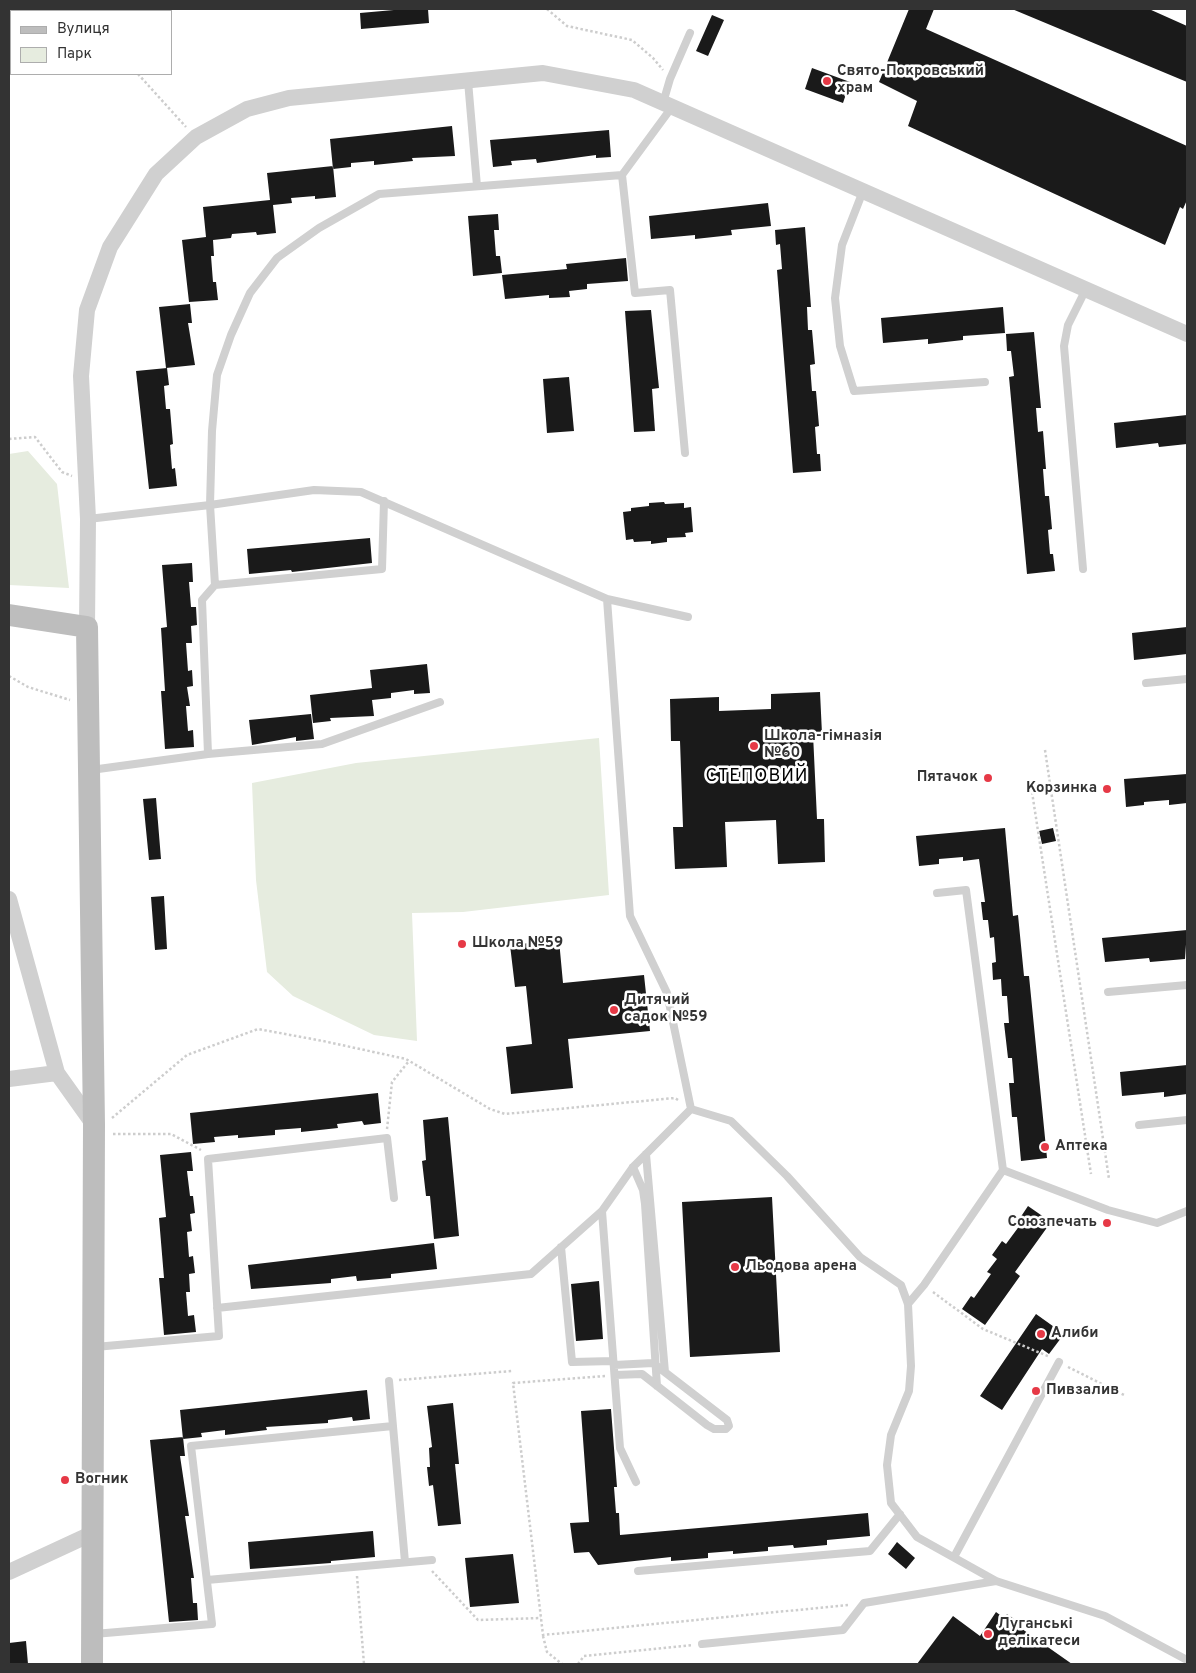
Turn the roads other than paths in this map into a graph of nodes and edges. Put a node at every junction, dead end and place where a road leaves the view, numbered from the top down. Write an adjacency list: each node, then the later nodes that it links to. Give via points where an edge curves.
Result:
1 (690, 33): 3 (lane, via 670,79)
2 (468, 81): 3 (street, via 543,74 634,90); 5 (lane); 13 (street, via 289,98 247,109 196,137 156,174 110,247 87,310 81,376)
3 (667, 105): 4 (lane); 6 (street)
4 (622, 175): 5 (lane); 10 (lane, via 635,293 670,290)
5 (477, 186): 12 (lane, via 379,194 319,228 277,258 250,293 217,375)
6 (863, 191): 7 (street); 9 (lane, via 842,245 835,298 840,346 854,391)
7 (1086, 289): 8 (street); 14 (lane, via 1068,325 1064,346)
8 (1187, 334)
9 (985, 382)
10 (685, 454)
11 (384, 502): 12 (lane, via 361,492 314,490); 15 (lane, via 382,569); 16 (lane)
12 (210, 505): 13 (lane); 15 (lane)
13 (88, 519): 19 (street)
14 (1083, 569)
15 (215, 585): 23 (lane, via 202,600)
16 (607, 599): 18 (lane); 31 (lane, via 630,916 667,993)
17 (9, 615): 19 (street)
18 (688, 616)
19 (87, 627): 24 (street)
20 (1187, 679): 21 (lane)
21 (1146, 684)
22 (440, 702): 23 (lane, via 322,744)
23 (208, 754): 24 (lane)
24 (89, 770): 34 (street)
25 (937, 893): 37 (lane, via 966,890)
26 (9, 899): 29 (street)
27 (1187, 985): 28 (lane)
28 (1108, 992)
29 (57, 1073): 30 (street); 34 (street)
30 (9, 1079)
31 (691, 1109): 35 (lane); 42 (lane, via 731,1122 787,1176 860,1257 902,1285)
32 (1187, 1120): 33 (lane)
33 (1139, 1125)
34 (94, 1129): 44 (street)
35 (646, 1154): 36 (lane); 48 (lane)
36 (634, 1167): 39 (lane); 47 (lane, via 645,1204)
37 (1002, 1170): 40 (lane, via 1108,1210 1157,1223); 42 (lane, via 924,1286)
38 (394, 1198): 43 (lane, via 386,1138 208,1159)
39 (602, 1211): 41 (lane); 46 (lane)
40 (1187, 1211)
41 (561, 1247): 43 (lane, via 531,1274); 46 (lane, via 572,1362)
42 (908, 1304): 54 (lane, via 909,1391 891,1435 887,1465 891,1503)
43 (217, 1308): 44 (lane, via 219,1336)
44 (92, 1347): 55 (street)
45 (1059, 1362): 56 (lane)
46 (614, 1363): 47 (lane, via 653,1363); 49 (lane)
47 (656, 1366): 48 (lane); 51 (lane)
48 (665, 1372): 51 (lane, via 727,1420 730,1426 714,1429)
49 (615, 1375): 51 (lane, via 642,1374); 53 (lane, via 620,1448)
50 (389, 1381): 52 (lane)
51 (657, 1386)
52 (393, 1426): 58 (lane); 61 (lane, via 191,1446)
53 (636, 1482)
54 (900, 1514): 56 (lane, via 917,1537); 59 (lane, via 870,1551)
55 (91, 1534): 60 (street); 63 (street)
56 (954, 1557): 62 (lane)
57 (432, 1560): 58 (lane)
58 (405, 1562): 61 (lane)
59 (638, 1571)
60 (9, 1572)
61 (207, 1580): 63 (lane, via 212,1624)
62 (996, 1581): 64 (lane, via 864,1604 843,1630); 65 (lane, via 1105,1616)
63 (92, 1634): 66 (street)
64 (702, 1644)
65 (1187, 1660)
66 (92, 1664)

